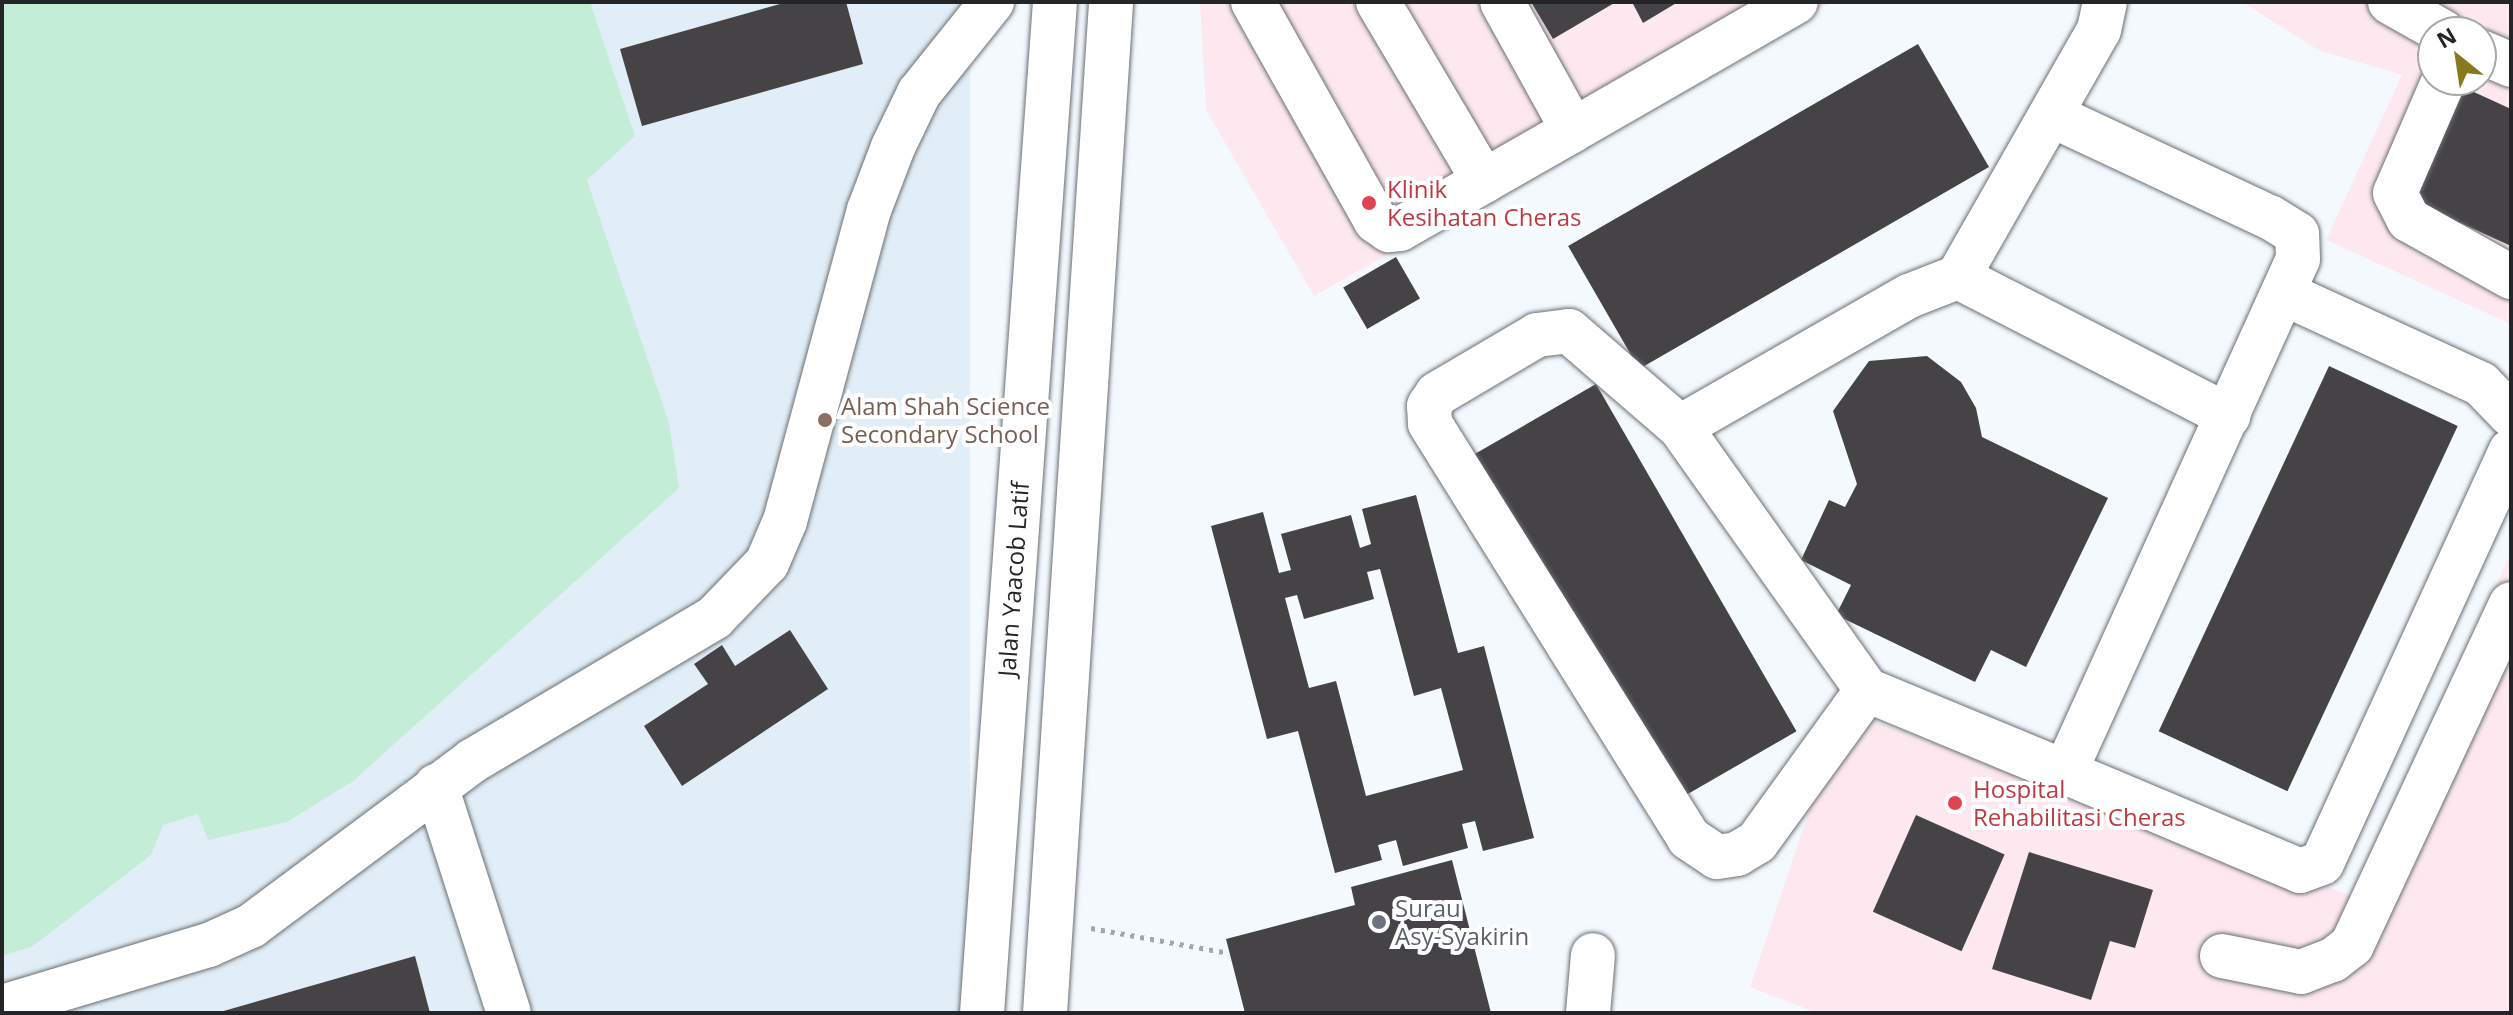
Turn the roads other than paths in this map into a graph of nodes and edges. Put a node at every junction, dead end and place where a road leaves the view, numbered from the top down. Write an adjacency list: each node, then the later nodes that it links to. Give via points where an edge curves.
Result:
1 (992, 2): 25 (main road, via 919,93 893,147 869,210 785,521 767,563 714,618)
2 (1055, 2): 30 (main road, Jalan Yaacob Latif)
3 (1111, 2): 31 (main road)
4 (1253, 2): 14 (main road, via 1376,221 1389,230 1400,229)
5 (1378, 2): 14 (main road)
6 (1502, 2): 13 (main road)
7 (1796, 2): 13 (main road)
8 (2105, 2): 12 (main road, via 2099,30)
9 (2390, 2): 10 (main road)
10 (2417, 17)
11 (2437, 96): 16 (main road, via 2395,193 2409,220)
12 (2051, 115): 15 (main road); 17 (main road, via 2297,234 2298,259)
13 (1573, 130): 14 (main road)
14 (1484, 181)
15 (1958, 277): 19 (main road); 20 (main road, via 1909,296)
16 (2511, 277)
17 (2283, 293): 18 (main road, via 2481,384); 19 (main road)
18 (2511, 415)
19 (2228, 416): 24 (main road)
20 (1680, 427): 23 (main road); 23 (main road, via 1569,331 1537,335 1437,394 1429,406 1430,423 1689,838 1717,857 1737,854 1757,842)
21 (2511, 451): 24 (main road, via 2322,863 2300,871)
22 (2511, 604): 27 (main road, via 2352,945 2333,960 2301,972)
23 (1867, 690): 24 (main road)
24 (2065, 772)
25 (436, 786): 28 (main road, via 251,926 209,945); 29 (main road)
26 (1593, 955): 32 (main road)
27 (2222, 956)
28 (2, 1007)
29 (509, 1013)
30 (982, 1013)
31 (1045, 1013)
32 (1588, 1013)

